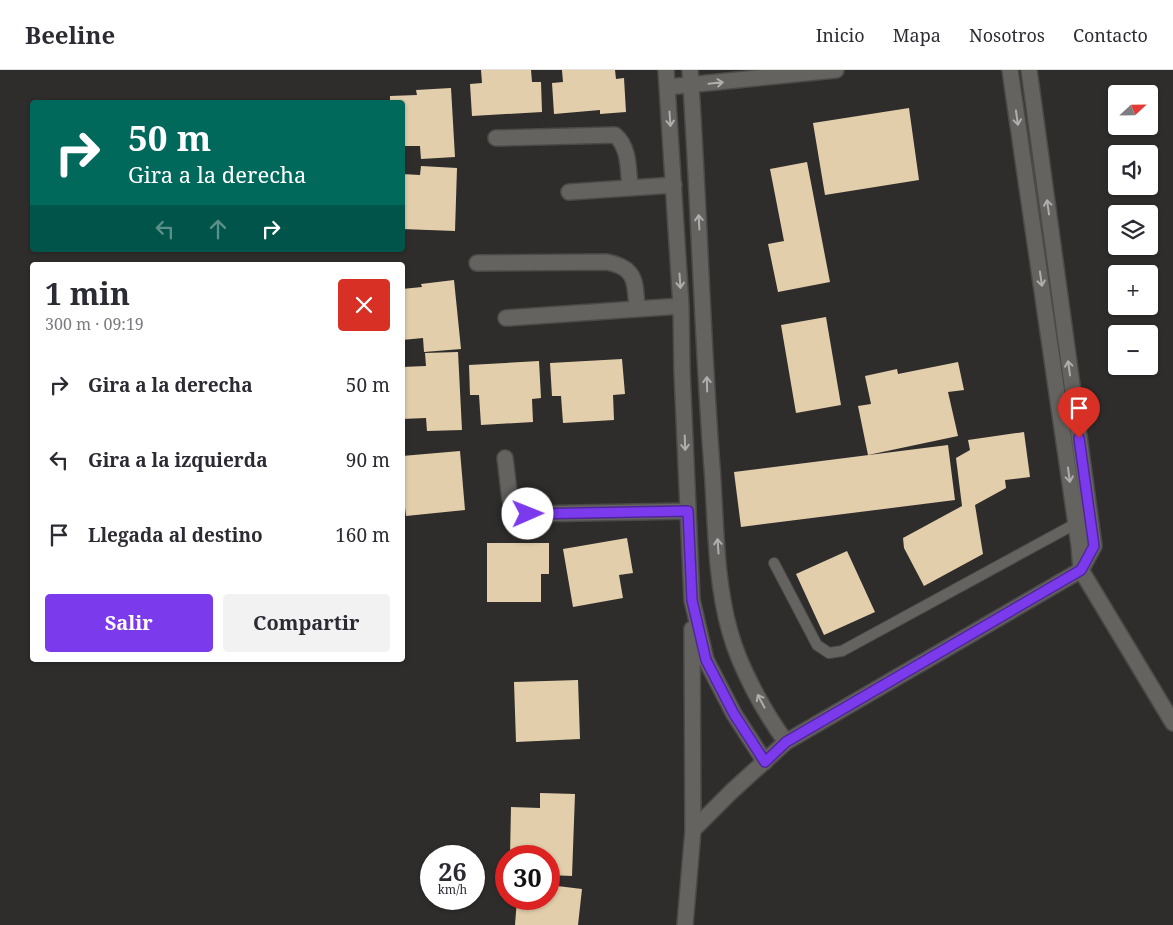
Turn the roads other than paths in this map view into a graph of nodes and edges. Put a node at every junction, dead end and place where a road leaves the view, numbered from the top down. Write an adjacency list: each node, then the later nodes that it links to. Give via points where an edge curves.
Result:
1 (666, 70): 7 (street)
2 (690, 70): 6 (street)
3 (836, 70): 6 (street, one-way to 3)
4 (1010, 70): 18 (street, one-way to 18)
5 (1029, 70): 20 (street, one-way to 5, via 1094,546)
6 (692, 85): 7 (street); 23 (street, one-way to 6, via 746,672 730,634 722,597 707,404)
7 (668, 87): 9 (street, one-way to 9)
8 (496, 138): 10 (street, via 615,136 626,150)
9 (674, 185): 10 (street); 13 (street, one-way to 13)
10 (630, 188): 11 (street)
11 (569, 192)
12 (477, 263): 14 (street, via 607,262 621,265 630,272 635,284)
13 (681, 306): 14 (street); 17 (street, one-way to 17)
14 (638, 309): 15 (street)
15 (506, 318)
16 (505, 458): 17 (street, via 510,500 517,509 528,514)
17 (688, 511): 21 (street)
18 (1075, 524): 19 (lane, via 842,651 829,653 817,645); 20 (street)
19 (774, 563)
20 (1081, 570): 22 (street); 23 (street)
21 (692, 600): 24 (street, via 706,660 734,714); 25 (street)
22 (1173, 724)
23 (786, 742): 24 (street)
24 (765, 762): 25 (street)
25 (693, 830): 26 (street)
26 (685, 925)

